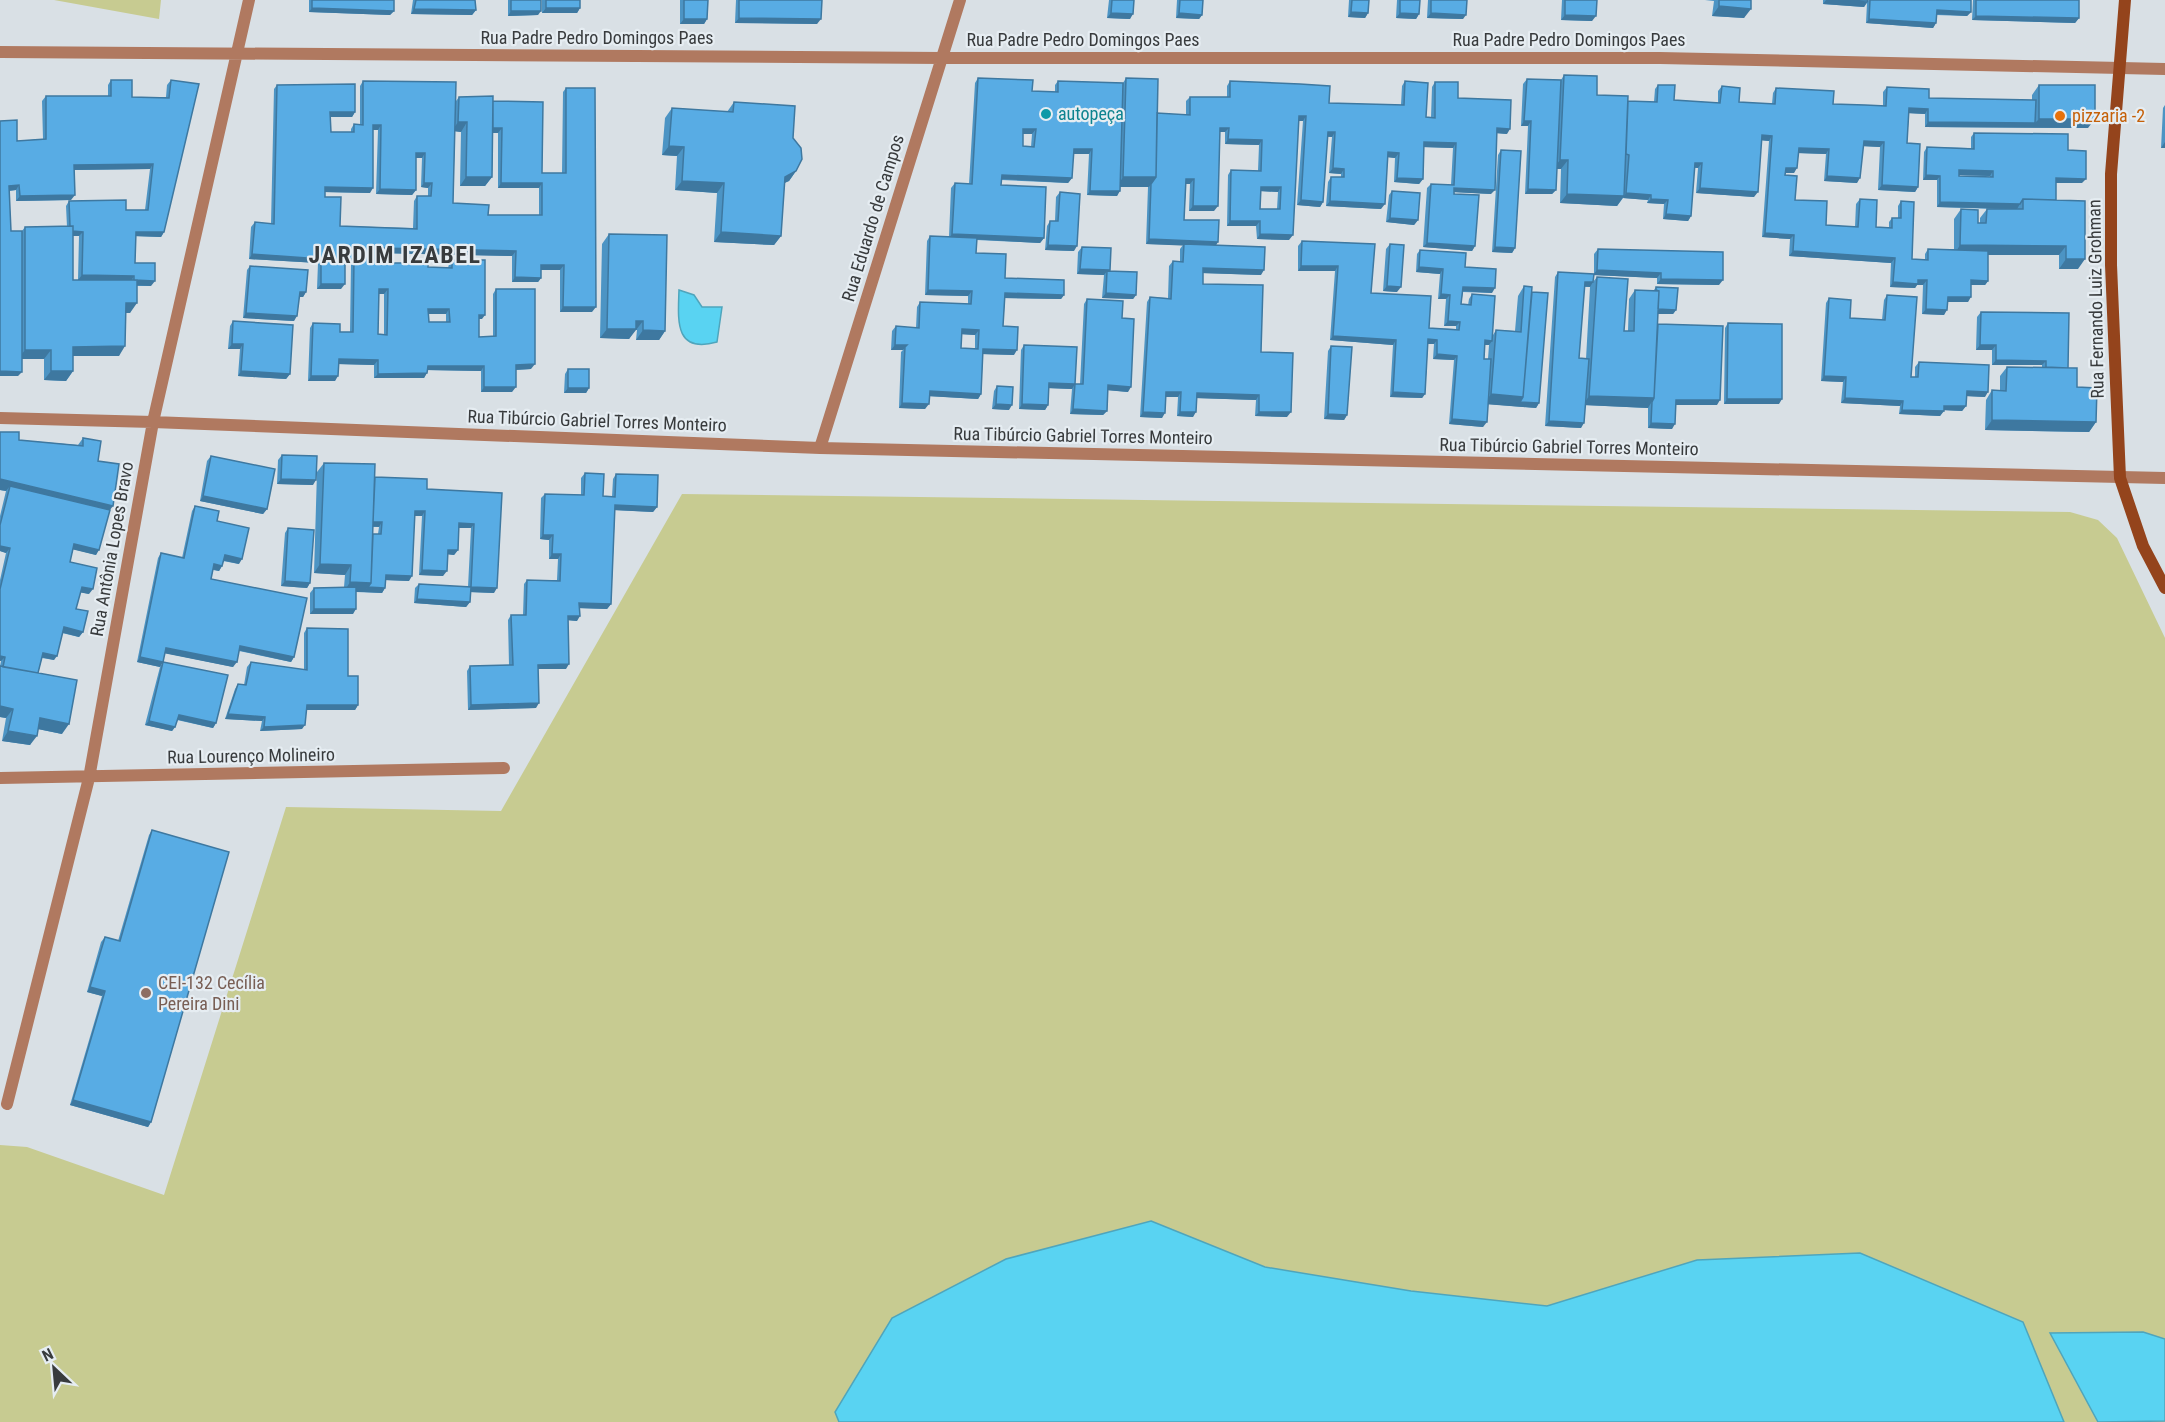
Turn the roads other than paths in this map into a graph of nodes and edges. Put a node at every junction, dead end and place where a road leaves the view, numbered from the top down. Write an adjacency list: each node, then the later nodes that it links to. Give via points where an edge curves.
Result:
1 (249, 0): 5 (street, Rua Antônia Lopes Bravo)
2 (960, 0): 6 (street, Rua Eduardo de Campos)
3 (2125, 0): 7 (main road, Rua Fernando Luiz Grohman)
4 (0, 52): 5 (street, Rua Padre Pedro Domingos Paes)
5 (238, 54): 6 (street, Rua Padre Pedro Domingos Paes); 10 (street, Rua Antônia Lopes Bravo)
6 (942, 58): 7 (street, Rua Padre Pedro Domingos Paes, via 1660,58); 11 (street, Rua Eduardo de Campos)
7 (2118, 68): 8 (street, Rua Padre Pedro Domingos Paes); 12 (main road, Rua Fernando Luiz Grohman, via 2111,174 2111,265)
8 (2165, 69)
9 (0, 418): 10 (street, Rua Tibúrcio Gabriel Torres Monteiro)
10 (153, 422): 11 (street, Rua Tibúrcio Gabriel Torres Monteiro); 17 (street, Rua Antônia Lopes Bravo)
11 (820, 448): 12 (street, Rua Tibúrcio Gabriel Torres Monteiro)
12 (2120, 478): 13 (street, Rua Tibúrcio Gabriel Torres Monteiro); 14 (main road, Rua Fernando Luiz Grohman, via 2143,546)
13 (2165, 478)
14 (2165, 588)
15 (504, 768): 17 (street, Rua Lourenço Molineiro)
16 (0, 778): 17 (street, Rua Lourenço Molineiro)
17 (89, 778): 18 (street, Rua Antônia Lopes Bravo)
18 (7, 1104)

